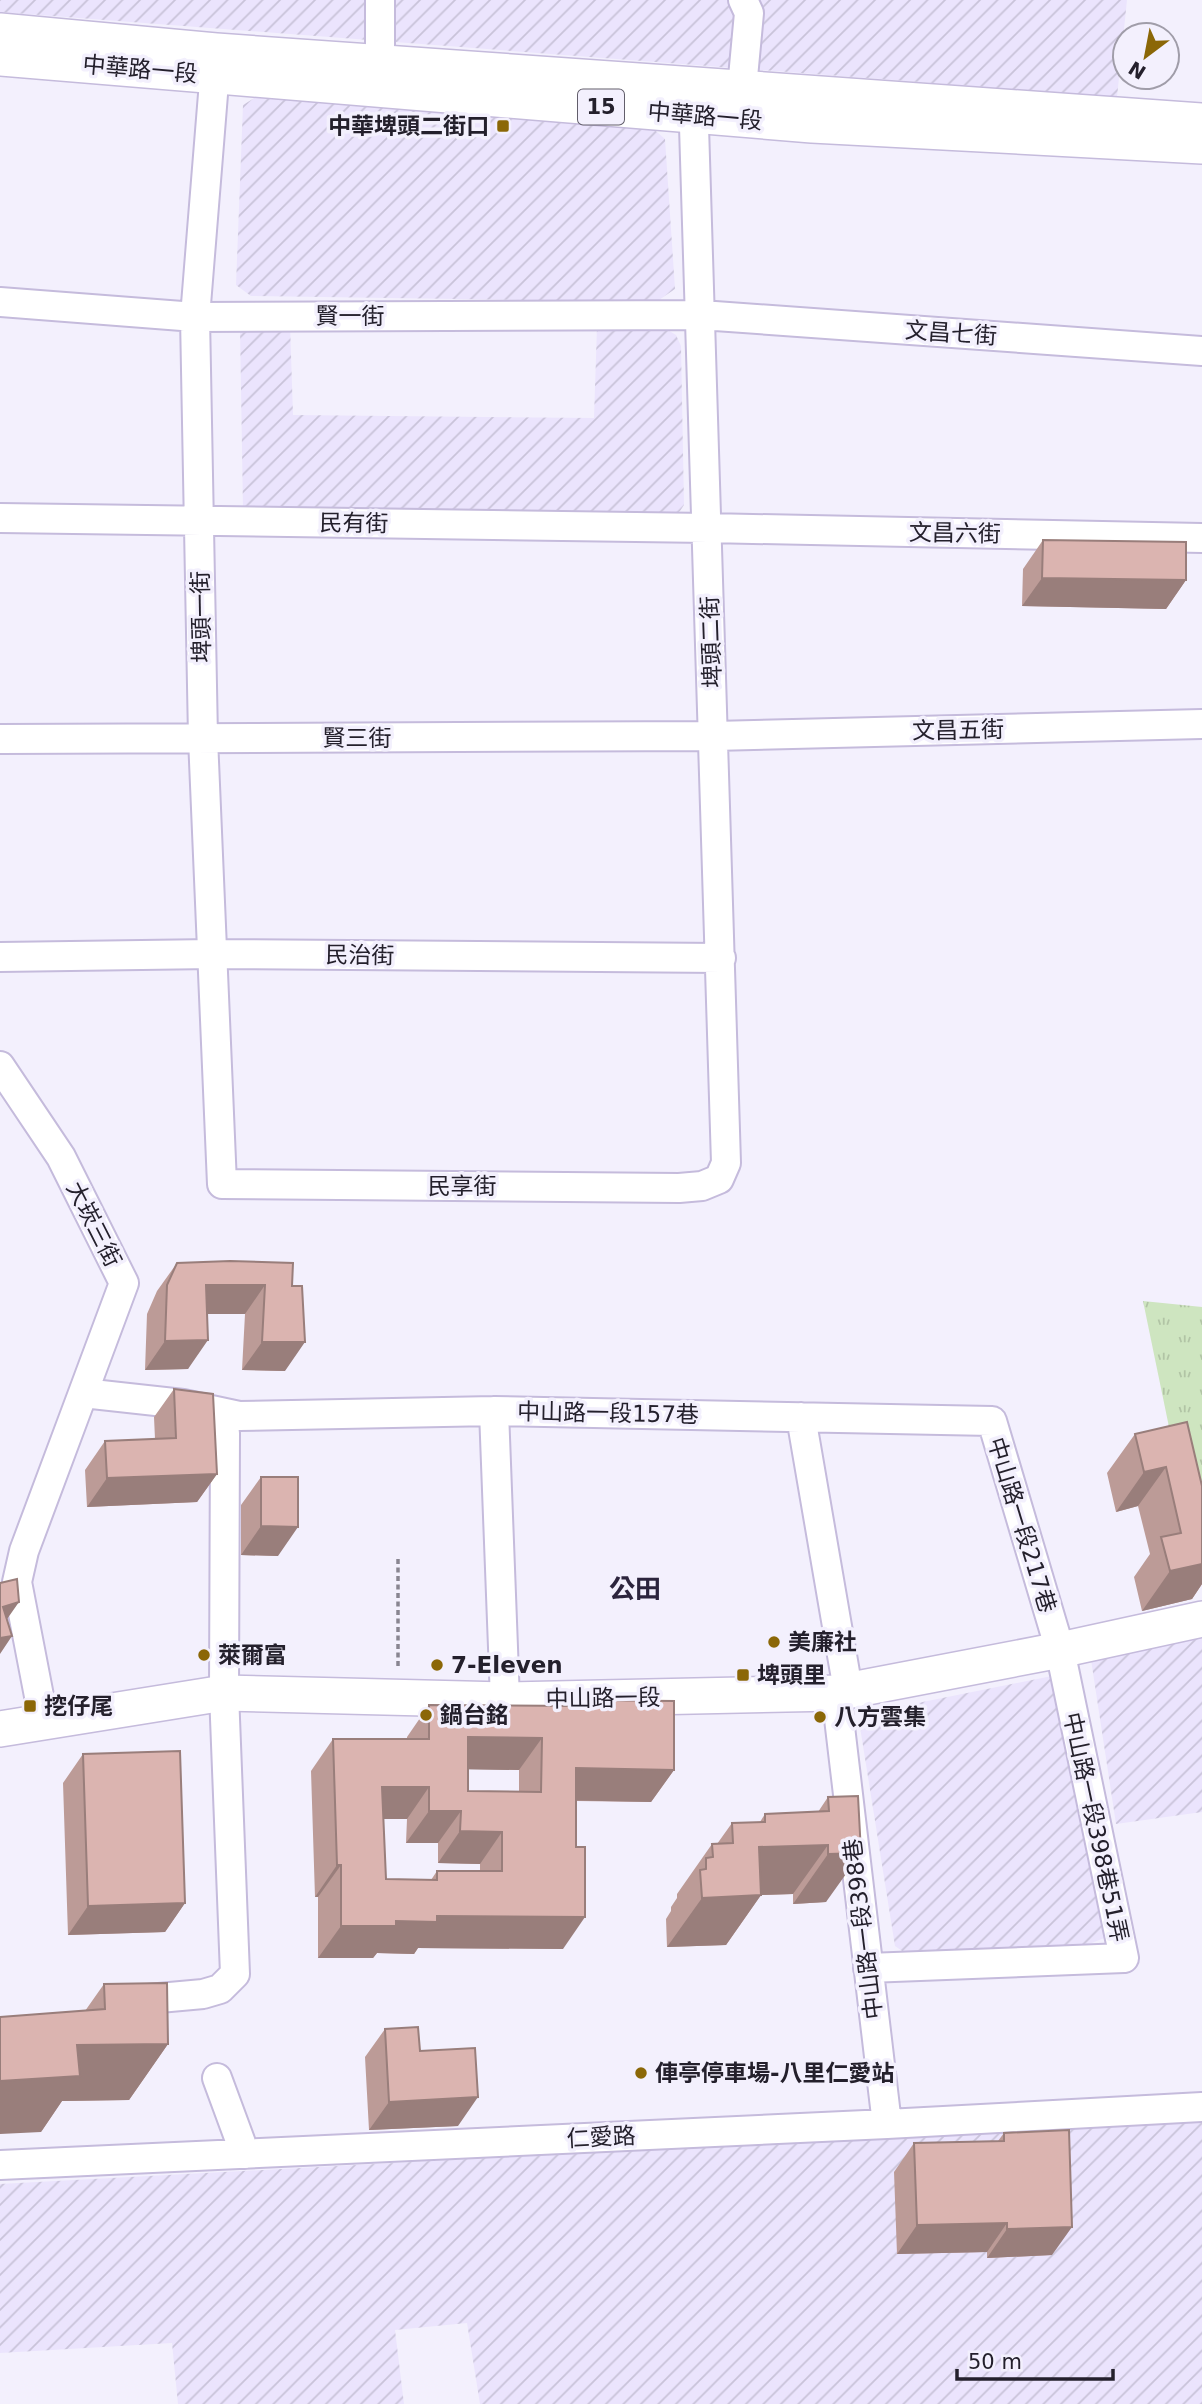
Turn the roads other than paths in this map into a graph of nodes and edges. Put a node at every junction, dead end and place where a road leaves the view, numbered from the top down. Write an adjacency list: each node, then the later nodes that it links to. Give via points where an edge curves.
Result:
1 (380, 0): 5 (street)
2 (743, 0): 7 (street, via 749,13)
3 (0, 32): 6 (main road, 中華路一段 / 15)
4 (0, 58): 6 (main road, 中華路一段 / 15)
5 (380, 61): 6 (main road, 中華路一段 / 15); 8 (main road, 中華路一段 / 15)
6 (215, 63): 8 (main road, 中華路一段 / 15); 13 (street, 埤頭一街)
7 (742, 88): 8 (main road, 中華路一段 / 15); 9 (main road, 中華路一段 / 15)
8 (693, 100): 10 (main road, 中華路一段 / 15, via 812,125); 12 (street, 埤頭二街)
9 (1202, 121)
10 (1202, 146)
11 (0, 302): 13 (street, 賢一街)
12 (701, 315): 13 (street, 賢一街); 14 (street, 文昌七街); 17 (street, 埤頭二街)
13 (195, 317): 16 (street, 埤頭一街)
14 (1202, 351)
15 (0, 518): 16 (street, 民有街)
16 (199, 521): 17 (street, 民有街); 21 (street, 埤頭一街)
17 (708, 528): 18 (street, 文昌六街); 20 (street, 埤頭二街)
18 (1202, 538)
19 (1202, 724): 20 (street, 文昌五街)
20 (714, 736): 21 (street, 賢三街); 25 (street, 埤頭二街)
21 (203, 738): 22 (street, 賢三街); 23 (street, 埤頭一街)
22 (0, 739)
23 (212, 954): 24 (street, 民治街); 25 (street, 民治街); 27 (street, 埤頭一街)
24 (0, 957)
25 (721, 958): 28 (street, 埤頭二街, via 726,1163 719,1179)
26 (0, 1066): 29 (street, 大崁三街, via 61,1157 124,1283)
27 (222, 1184): 28 (street, 民享街)
28 (702, 1186)
29 (83, 1393): 30 (street, via 183,1404 239,1416); 38 (street, 大崁三街, via 24,1551 17,1582)
30 (494, 1411): 31 (street, 中山路一段157巷); 37 (street, 中山路一段157巷)
31 (801, 1417): 34 (street, 中山路一段217巷, via 992,1421); 35 (street, 中山路一段398巷)
32 (225, 1433): 36 (street)
33 (1202, 1619): 34 (main road, 中山路一段)
34 (1060, 1650): 35 (main road, 中山路一段); 40 (street, 中山路一段398巷51弄, via 1124,1958)
35 (842, 1691): 37 (main road, 中山路一段); 40 (street, 中山路一段398巷)
36 (225, 1693): 37 (main road, 中山路一段); 38 (main road, 中山路一段); 41 (street, via 235,1974 220,1989 203,1994)
37 (505, 1700)
38 (44, 1722): 39 (main road, 中山路一段)
39 (0, 1729)
40 (868, 1968): 44 (street, 中山路一段398巷)
41 (148, 1999)
42 (217, 2078): 45 (street)
43 (1202, 2107): 44 (street, 仁愛路)
44 (887, 2124): 45 (street, 仁愛路)
45 (245, 2154): 46 (street, 仁愛路)
46 (0, 2165)

